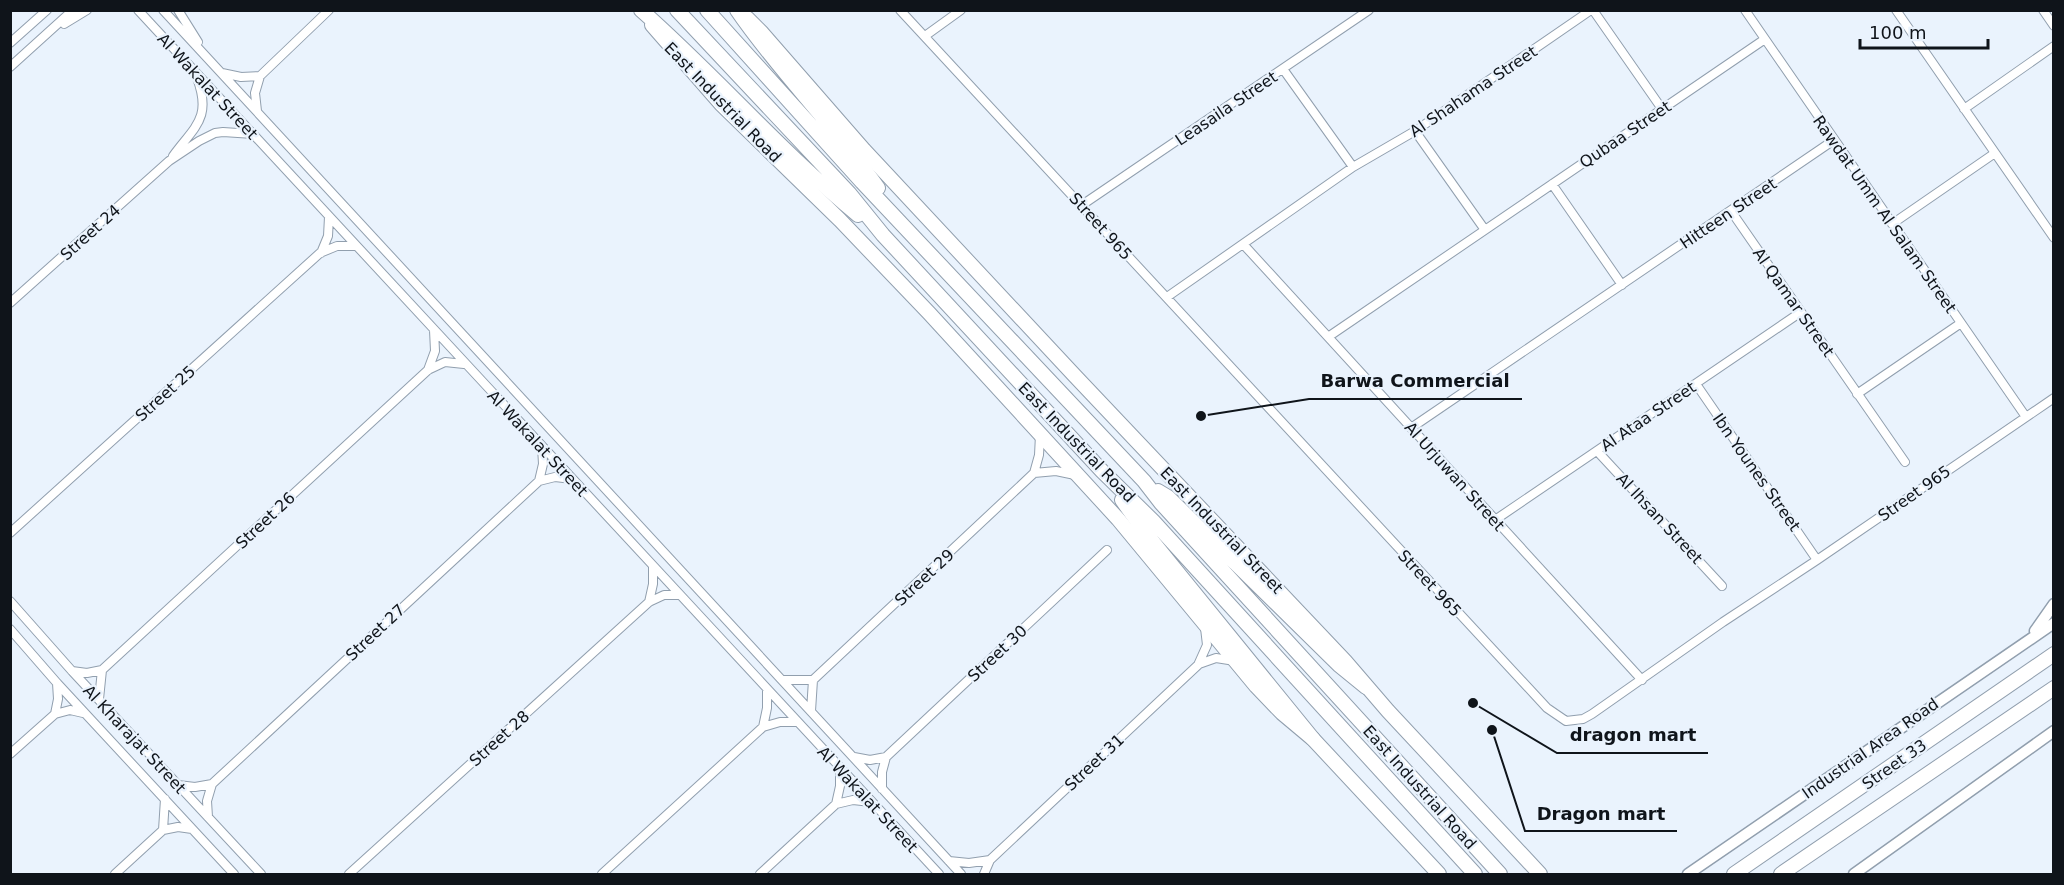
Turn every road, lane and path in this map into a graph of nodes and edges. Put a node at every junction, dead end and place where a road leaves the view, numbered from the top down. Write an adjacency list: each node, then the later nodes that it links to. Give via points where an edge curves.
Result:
1 (47, 10): 23 (street)
2 (73, 10): 20 (street)
3 (87, 10): 20 (street)
4 (138, 10): 28 (street, Al Wakalat Street)
5 (164, 10): 25 (street, Al Wakalat Street)
6 (178, 10): 25 (street)
7 (329, 10): 30 (street)
8 (640, 10): 47 (main road, via 815,177); 66 (main road, East Industrial Road, via 721,104 929,312)
9 (677, 10): 47 (main road, East Industrial Road, via 849,193)
10 (707, 10): 44 (main road, East Industrial Road)
11 (738, 10): 44 (main road); 99 (main road, East Industrial Street)
12 (900, 10): 21 (street, Street 965)
13 (961, 10): 21 (street)
14 (1370, 10): 27 (street, Leasaila Street)
15 (1592, 10): 31 (street); 34 (street, Al Shahama Street)
16 (1745, 10): 22 (street, Rawdat Umm Al Salam Street)
17 (1896, 10): 32 (street)
18 (2043, 10): 19 (street)
19 (2054, 26)
20 (50, 31): 26 (street)
21 (925, 36): 41 (street, Street 965)
22 (1765, 39): 31 (street, Qubaa Street); 36 (street, Rawdat Umm Al Salam Street)
23 (10, 43)
24 (2054, 46): 32 (street)
25 (207, 58): 29 (street, Al Wakalat Street)
26 (10, 67)
27 (1283, 69): 39 (street); 41 (street, Leasaila Street)
28 (195, 72): 35 (street, Al Wakalat Street); 38 (street, Street 24, via 203,97 202,116)
29 (222, 73): 30 (street); 33 (street, Al Wakalat Street)
30 (260, 76): 33 (street, via 255,93)
31 (1662, 109): 40 (street, Qubaa Street)
32 (1964, 109): 37 (street)
33 (256, 111): 95 (street, Al Wakalat Street)
34 (1415, 131): 39 (street, Al Shahama Street); 46 (street)
35 (253, 134): 38 (street, Street 24, via 215,133); 43 (street, Al Wakalat Street)
36 (1834, 140): 42 (street, Hitteen Street); 45 (street, Rawdat Umm Al Salam Street)
37 (1995, 153): 45 (street); 48 (street)
38 (169, 161): 54 (street, Street 24)
39 (1353, 168): 49 (street, Al Shahama Street)
40 (1552, 184): 46 (street, Qubaa Street); 52 (street)
41 (1082, 205): 53 (street, Street 965)
42 (1731, 211): 52 (street, Hitteen Street); 55 (street, Al Qamar Street)
43 (329, 217): 50 (street, Al Wakalat Street); 51 (street, via 328,236)
44 (899, 220): 75 (main road, East Industrial Road)
45 (1892, 224): 56 (street, Rawdat Umm Al Salam Street)
46 (1485, 230): 58 (street, Qubaa Street)
47 (883, 235): 70 (main road, East Industrial Road)
48 (2054, 238)
49 (1243, 244): 53 (street, Al Shahama Street); 58 (street, Al Urjuwan Street)
50 (356, 246): 51 (street, Street 25, via 337,246); 57 (street, Al Wakalat Street)
51 (320, 253): 77 (street, Street 25)
52 (1622, 285): 65 (street, Hitteen Street)
53 (1167, 297): 97 (street, Street 965, via 1553,714 1566,721 1583,719)
54 (10, 303)
55 (1801, 312): 61 (street, Al Ataa Street); 62 (street, Al Qamar Street)
56 (1960, 323): 62 (street); 64 (street, Rawdat Umm Al Salam Street)
57 (434, 330): 59 (street, Al Wakalat Street); 60 (street, via 435,351)
58 (1328, 337): 65 (street, Al Urjuwan Street)
59 (464, 363): 60 (street, Street 26, via 445,362); 67 (street, Al Wakalat Street)
60 (428, 370): 93 (street, Street 26)
61 (1696, 384): 68 (street, Al Ataa Street); 79 (street, Ibn Younes Street)
62 (1857, 394): 69 (street, Al Qamar Street)
63 (2054, 398): 64 (street, Street 965)
64 (2026, 417): 79 (street, Street 965)
65 (1412, 428): 76 (street, Al Urjuwan Street)
66 (1040, 435): 71 (street); 72 (main road, East Industrial Road)
67 (542, 447): 73 (street, Al Wakalat Street); 74 (street)
68 (1597, 451): 76 (street, Al Ataa Street); 81 (street, Al Ihsan Street)
69 (1905, 462)
70 (1102, 471): 109 (main road, via 1144,531); 141 (main road, East Industrial Road, via 1153,521)
71 (1034, 473): 72 (street, via 1056,471); 96 (street, Street 29)
72 (1079, 476): 87 (main road, East Industrial Road)
73 (572, 479): 74 (street, via 555,477); 80 (street, Al Wakalat Street)
74 (539, 481): 114 (street, Street 27)
75 (1144, 481): 99 (main road, via 1168,497); 142 (main road, East Industrial Road)
76 (1496, 520): 97 (street, Al Urjuwan Street)
77 (10, 533)
78 (1107, 550): 112 (street, Street 30)
79 (1817, 560): 97 (street, Street 965)
80 (653, 566): 82 (street, Al Wakalat Street); 84 (street)
81 (1722, 586)
82 (679, 595): 84 (street, Street 28, via 664,595); 100 (street, Al Wakalat Street)
83 (10, 601): 94 (street, Al Kharajat Street)
84 (649, 602): 131 (street, Street 28)
85 (2054, 604): 89 (street)
86 (2054, 623): 89 (street, Industrial Area Road)
87 (1204, 625): 91 (main road, East Industrial Road); 92 (street, via 1207,645)
88 (10, 629): 98 (street, Al Kharajat Street)
89 (2027, 641): 146 (street, Industrial Area Road)
90 (2054, 654): 147 (main road, Street 33)
91 (1235, 662): 92 (street, via 1216,658); 109 (main road, East Industrial Road, via 1271,702)
92 (1198, 665): 125 (street, Street 31)
93 (102, 670): 94 (street); 102 (street)
94 (72, 671): 102 (street, Al Kharajat Street)
95 (782, 680): 96 (street); 103 (street, Al Wakalat Street)
96 (813, 680): 103 (street)
97 (1642, 680)
98 (57, 683): 104 (street); 105 (street, Al Kharajat Street)
99 (1366, 687): 120 (main road, East Industrial Road)
100 (766, 688): 106 (street, Al Wakalat Street); 107 (street)
101 (2054, 688): 148 (main road, Street 33)
102 (99, 699): 115 (street, Al Kharajat Street)
103 (811, 711): 111 (street, Al Wakalat Street)
104 (55, 714): 105 (street, via 70,710); 110 (street)
105 (85, 714): 117 (street, Al Kharajat Street)
106 (797, 722): 107 (street); 113 (street, Al Wakalat Street)
107 (763, 727): 132 (street)
108 (2054, 731): 149 (street)
109 (1313, 739): 124 (main road, East Industrial Road)
110 (10, 754)
111 (854, 757): 112 (street); 116 (street, Al Wakalat Street)
112 (886, 757): 116 (street)
113 (840, 768): 118 (street, Al Wakalat Street); 119 (street)
114 (212, 784): 115 (street); 121 (street)
115 (178, 785): 121 (street, Al Kharajat Street)
116 (882, 789): 126 (street, Al Wakalat Street)
117 (165, 799): 122 (street); 123 (street, Al Kharajat Street)
118 (871, 802): 119 (street, via 853,800); 127 (street, Al Wakalat Street)
119 (836, 804): 133 (street)
120 (1475, 804): 143 (main road); 144 (main road); 145 (main road)
121 (208, 817): 130 (street, Al Kharajat Street)
122 (163, 830): 123 (street); 128 (street)
123 (192, 830): 129 (street, Al Kharajat Street)
124 (1418, 851): 138 (main road); 139 (main road); 140 (main road)
125 (990, 860): 126 (street); 137 (street, Street 31)
126 (949, 861): 136 (street, Al Wakalat Street)
127 (929, 864): 134 (street); 135 (street, Al Wakalat Street)
128 (115, 874)
129 (234, 874)
130 (261, 874)
131 (349, 874)
132 (602, 874)
133 (760, 874)
134 (929, 874)
135 (939, 874)
136 (961, 874)
137 (984, 874)
138 (1434, 874)
139 (1439, 874)
140 (1444, 874)
141 (1475, 874)
142 (1500, 874)
143 (1528, 874)
144 (1540, 874)
145 (1551, 874)
146 (1688, 874)
147 (1734, 874)
148 (1781, 874)
149 (1854, 874)

